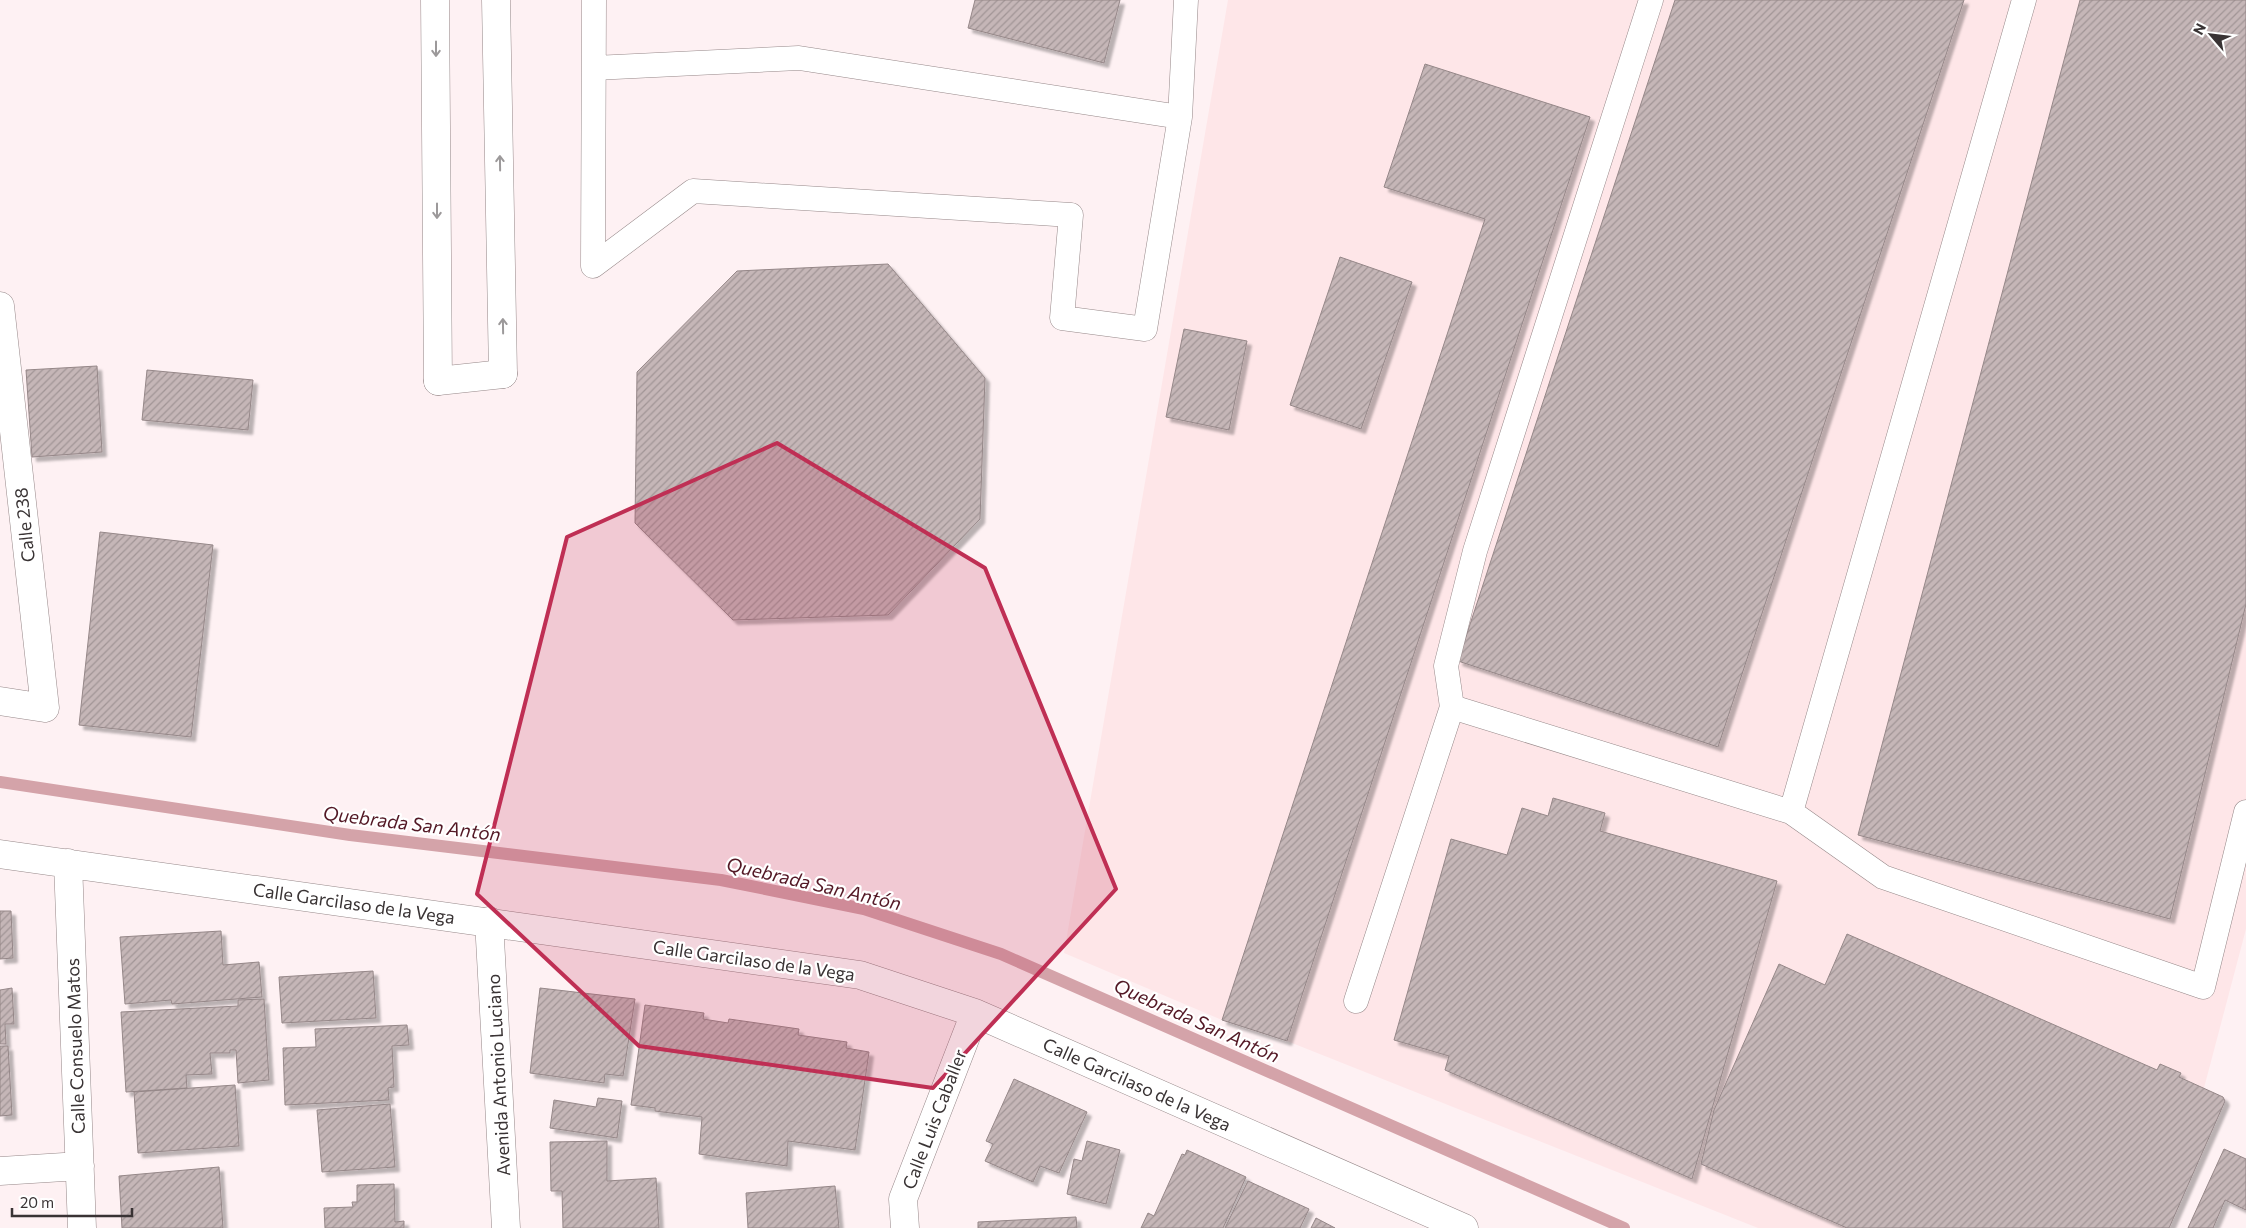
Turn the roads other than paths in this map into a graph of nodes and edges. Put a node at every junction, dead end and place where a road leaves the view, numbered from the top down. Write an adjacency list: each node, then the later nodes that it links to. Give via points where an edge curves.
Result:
1 (435, 0): 2 (street, one-way to 2, via 438,381 503,374)
2 (496, 0)
3 (594, 0): 7 (lane)
4 (1186, 0): 8 (lane)
5 (1651, 0): 11 (lane, via 1475,551 1446,666)
6 (2024, 0): 12 (lane)
7 (594, 68): 8 (lane, via 799,58); 8 (lane, via 593,266 694,192 1071,215 1062,318 1145,329)
8 (1180, 117)
9 (0, 306): 10 (street, Calle 238, via 45,708)
10 (4, 701)
11 (1452, 707): 12 (lane); 17 (lane)
12 (1791, 812): 13 (lane, via 1883,877 2202,987)
13 (2246, 812)
14 (0, 854): 15 (street, Calle Garcilaso de la Vega)
15 (68, 863): 16 (street, Calle Garcilaso de la Vega); 19 (street, Calle Consuelo Matos)
16 (489, 921): 18 (street, Calle Garcilaso de la Vega, via 860,975); 22 (street, Avenida Antonio Luciano)
17 (1356, 1001)
18 (975, 1012): 23 (street, Calle Luis Caballer, via 903,1199); 24 (street, Calle Garcilaso de la Vega)
19 (80, 1166): 20 (street); 21 (street, Calle Consuelo Matos)
20 (0, 1171)
21 (82, 1228)
22 (506, 1228)
23 (905, 1228)
24 (1464, 1228)

